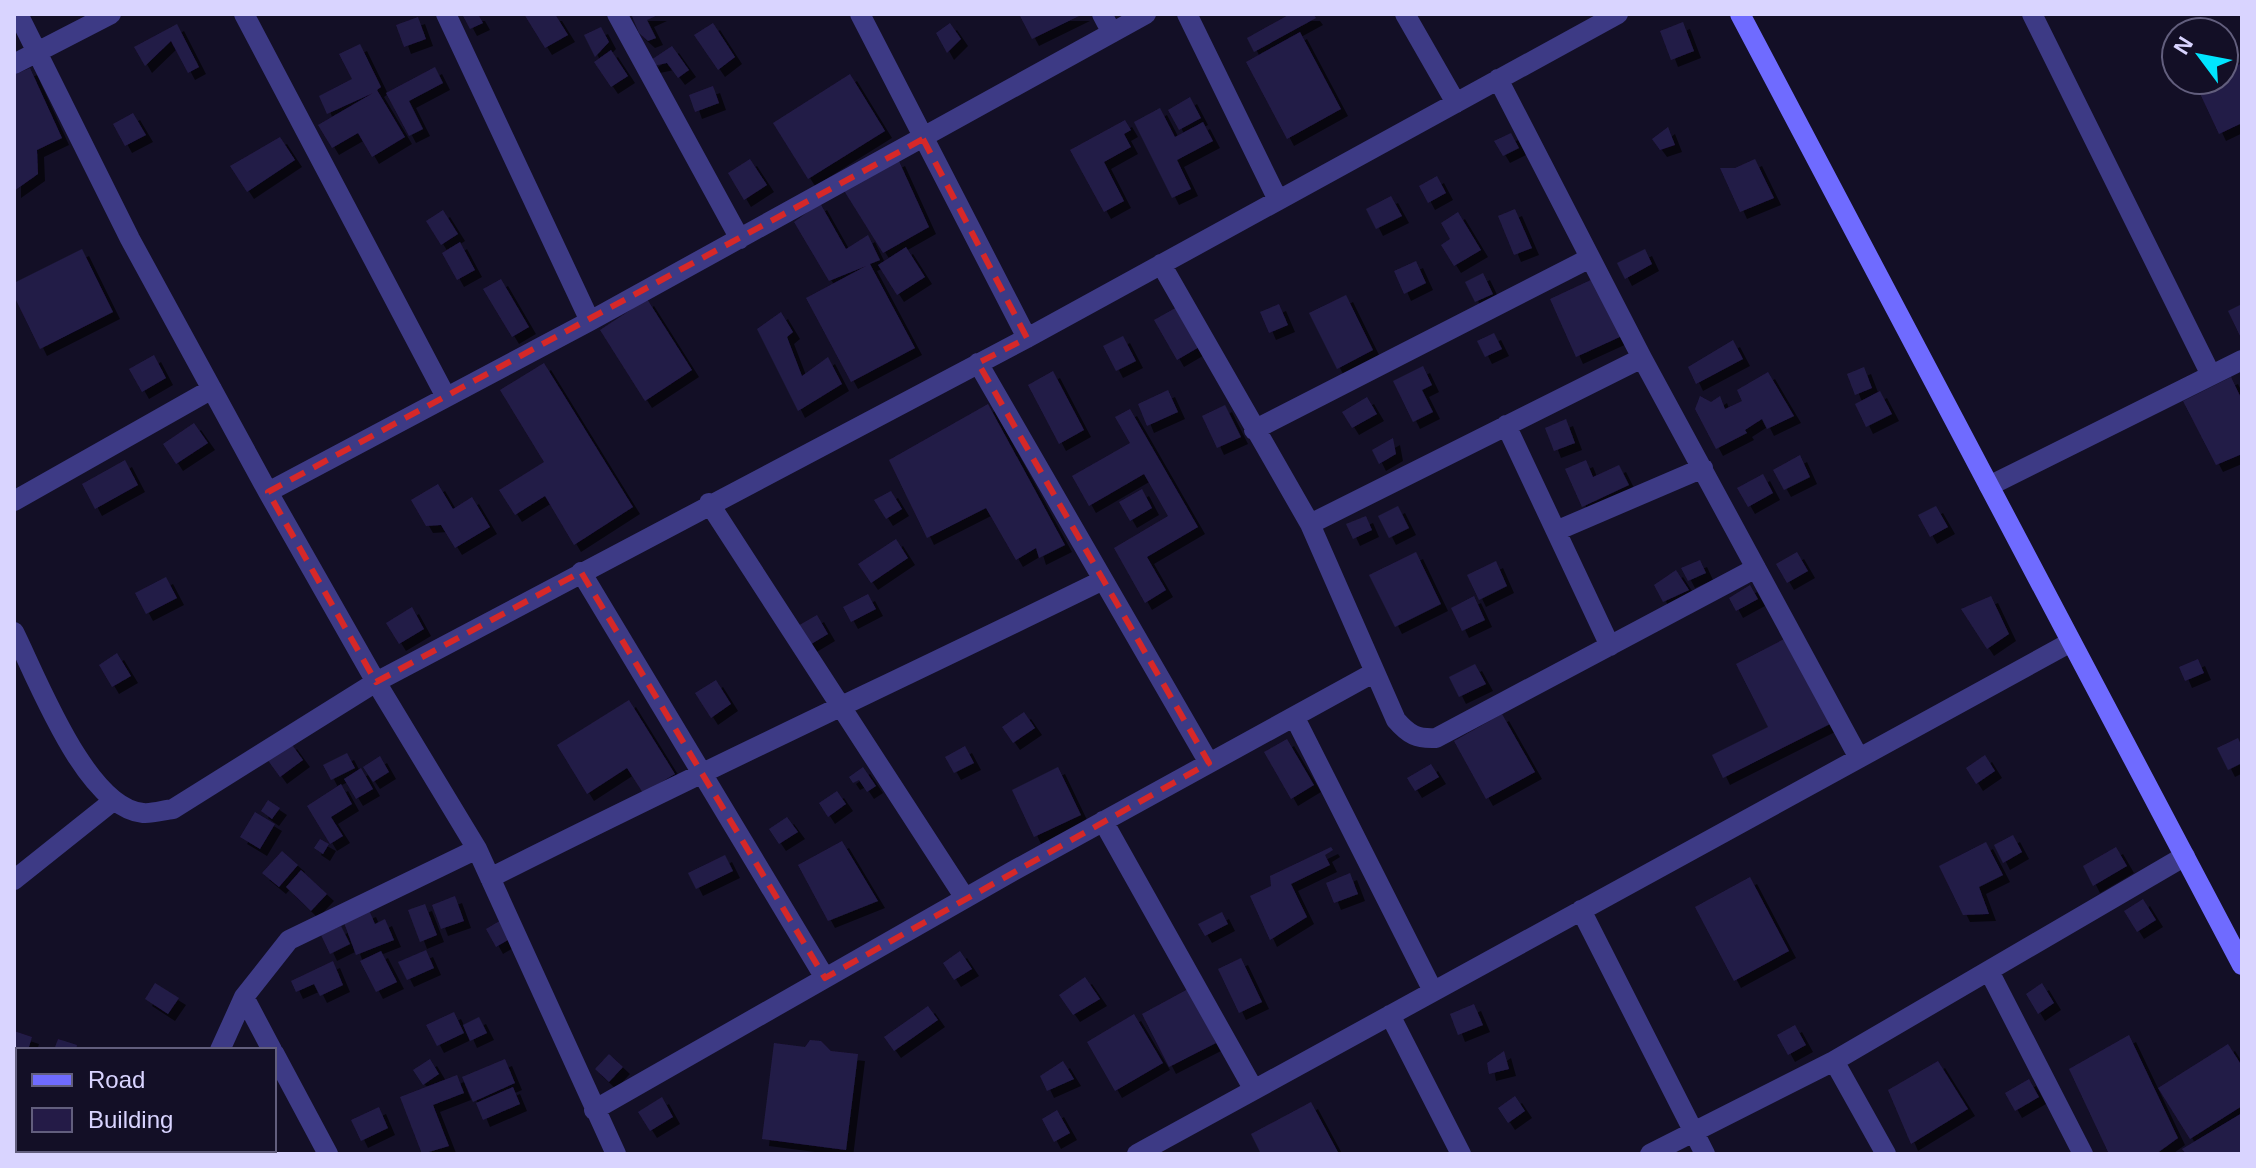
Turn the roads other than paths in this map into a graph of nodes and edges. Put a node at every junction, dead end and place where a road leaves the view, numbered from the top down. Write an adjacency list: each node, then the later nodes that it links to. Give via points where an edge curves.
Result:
1 (18, 14): 15 (street)
2 (111, 14): 15 (street)
3 (244, 14): 31 (street)
4 (446, 14): 24 (street)
5 (617, 14): 21 (street)
6 (860, 14): 19 (street)
7 (1102, 14): 14 (street)
8 (1146, 14): 14 (street)
9 (1187, 14): 20 (street)
10 (1405, 14): 18 (street)
11 (1618, 14): 17 (street)
12 (1740, 14): 35 (street)
13 (2032, 14): 29 (street)
14 (1112, 33): 19 (street)
15 (38, 52): 16 (street); 30 (street, via 130,239)
16 (14, 64)
17 (1498, 79): 18 (street); 22 (street)
18 (1456, 103): 20 (street)
19 (923, 139): 21 (street); 25 (street)
20 (1278, 200): 23 (street)
21 (740, 239): 24 (street)
22 (1590, 258): 26 (street); 33 (street)
23 (1161, 264): 25 (street); 33 (street)
24 (590, 321): 31 (street)
25 (1027, 338): 28 (street)
26 (1642, 358): 32 (street); 34 (street)
27 (2242, 360): 29 (street)
28 (978, 363): 38 (street); 43 (street)
29 (2211, 375): 35 (street)
30 (212, 389): 36 (street); 37 (street)
31 (445, 395): 36 (street)
32 (1506, 425): 39 (street); 40 (street)
33 (1254, 430): 39 (street)
34 (1703, 468): 40 (street); 41 (street)
35 (1989, 486): 45 (street)
36 (268, 492): 48 (street)
37 (14, 501)
38 (709, 503): 42 (street); 49 (street)
39 (1310, 524): 47 (street)
40 (1556, 531): 46 (street)
41 (1756, 568): 46 (street); 51 (street)
42 (581, 572): 48 (street); 53 (street)
43 (1103, 580): 49 (street); 52 (street)
44 (14, 632): 54 (street, via 83,767)
45 (2071, 642): 51 (street); 57 (street)
46 (1610, 646): 47 (street, via 1436,738 1419,739 1406,732)
47 (1375, 672): 50 (street)
48 (376, 682): 54 (street, via 173,809 141,813); 56 (street)
49 (842, 708): 53 (street); 60 (street)
50 (1295, 718): 52 (street); 65 (street)
51 (1859, 758): 61 (street)
52 (1209, 763): 55 (street)
53 (701, 771): 58 (street); 64 (street)
54 (113, 801): 59 (street)
55 (1103, 821): 60 (street); 72 (street)
56 (477, 849): 58 (street); 66 (street, via 289,940)
57 (2185, 856): 62 (street); 63 (street)
58 (490, 878): 73 (street)
59 (14, 880)
60 (965, 898): 64 (street)
61 (1581, 910): 65 (street); 74 (street)
62 (2242, 965)
63 (1990, 973): 71 (street); 82 (street)
64 (825, 978): 73 (street)
65 (1433, 991): 67 (street)
66 (244, 997): 68 (street); 69 (street)
67 (1390, 1015): 72 (street); 78 (street)
68 (221, 1048)
69 (271, 1048)
70 (276, 1058): 75 (street)
71 (1834, 1061): 74 (street); 81 (street)
72 (1254, 1090): 77 (street)
73 (594, 1110): 76 (street)
74 (1693, 1132): 79 (street); 80 (street)
75 (328, 1154)
76 (616, 1154)
77 (1137, 1154)
78 (1461, 1154)
79 (1650, 1154)
80 (1705, 1154)
81 (1886, 1154)
82 (2083, 1154)

